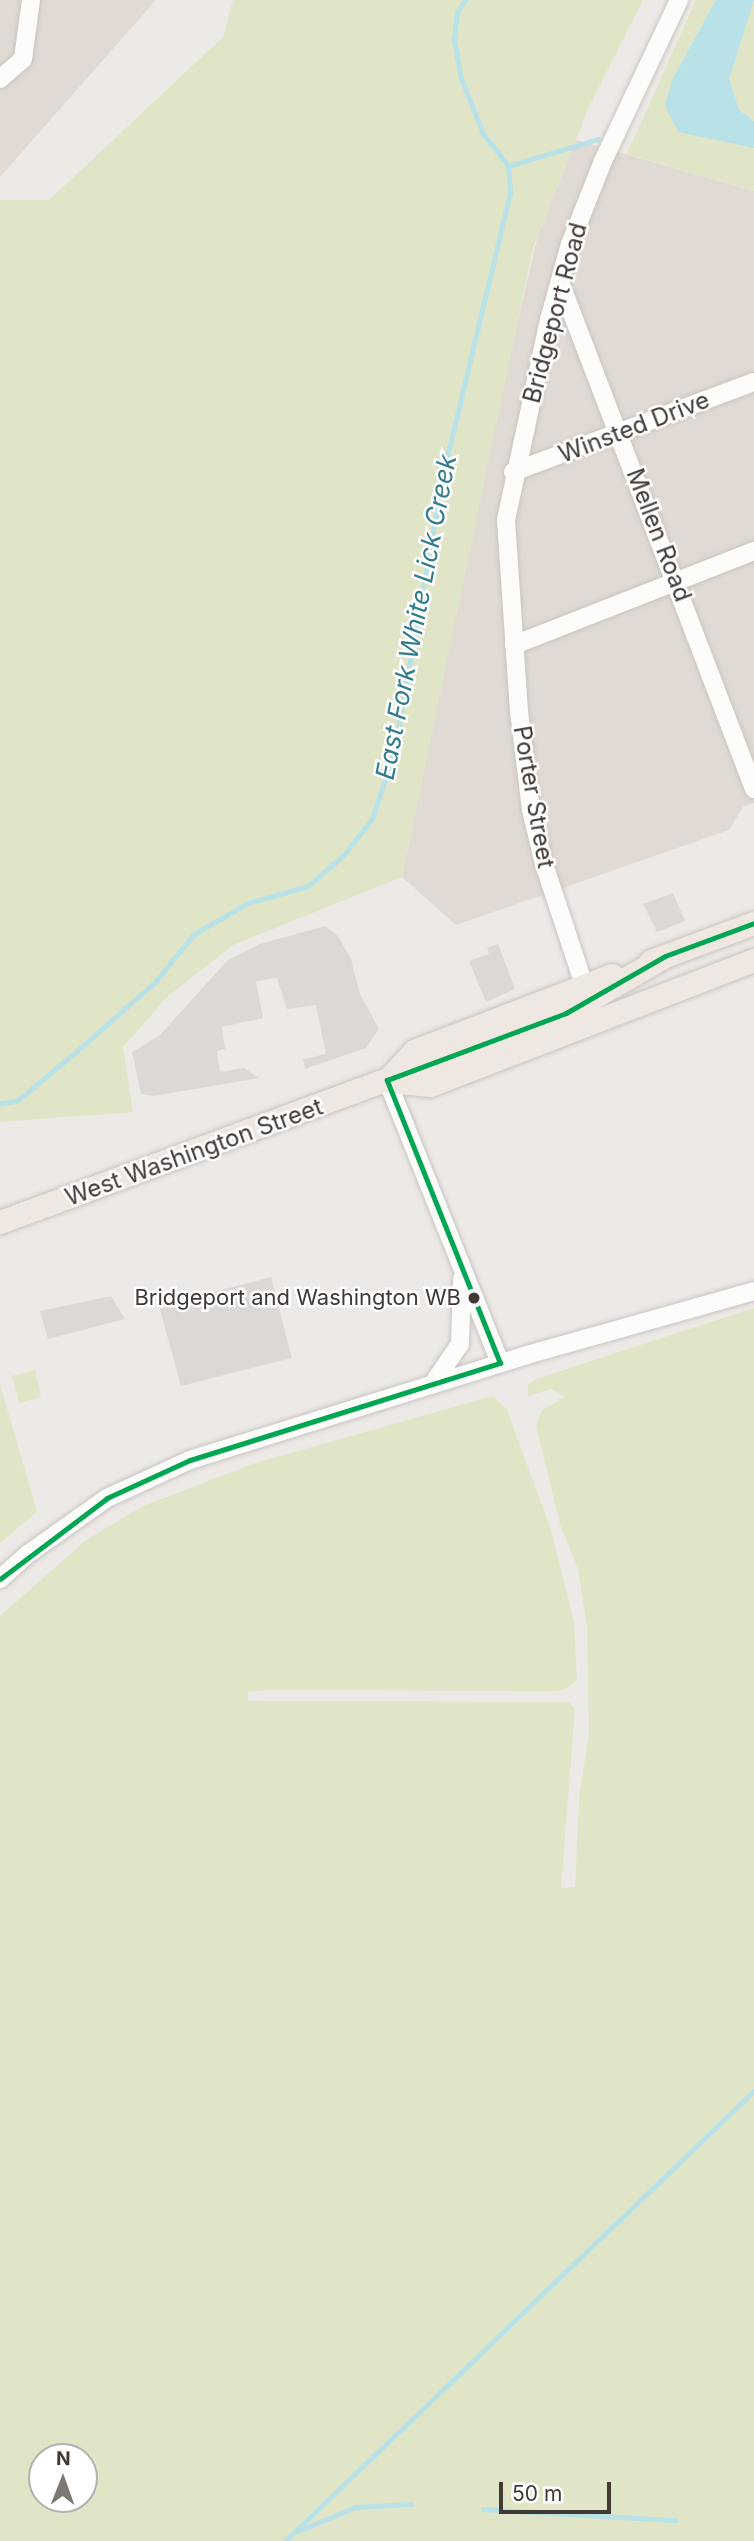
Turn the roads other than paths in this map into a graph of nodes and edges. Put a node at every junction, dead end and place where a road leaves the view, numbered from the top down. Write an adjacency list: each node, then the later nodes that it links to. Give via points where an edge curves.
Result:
1 (31, 0): 3 (street, via 23,60)
2 (679, 0): 4 (street, Bridgeport Road, via 603,161)
3 (0, 79)
4 (559, 282): 6 (street, Mellen Road); 7 (street, Bridgeport Road)
5 (754, 382): 6 (street, Winsted Drive)
6 (620, 432): 7 (street, Winsted Drive); 9 (street, Mellen Road)
7 (513, 472): 10 (street, Bridgeport Road, via 506,549)
8 (754, 551): 9 (street)
9 (677, 582): 10 (street); 11 (street, Mellen Road)
10 (514, 645): 15 (street, Porter Street, via 536,836)
11 (754, 789)
12 (754, 923): 13 (main road, West Washington Street)
13 (665, 956): 15 (main road, West Washington Street); 16 (main road, via 566,1013)
14 (754, 960): 16 (main road, West Washington Street, via 430,1085)
15 (584, 985): 16 (main road, West Washington Street, via 414,1051)
16 (387, 1080): 17 (main road, West Washington Street); 18 (street)
17 (0, 1222)
18 (463, 1268): 20 (street); 21 (street, via 460,1344)
19 (754, 1291): 20 (street)
20 (500, 1363): 21 (street)
21 (432, 1385): 22 (street, via 190,1460 153,1476 107,1497)
22 (0, 1579)

